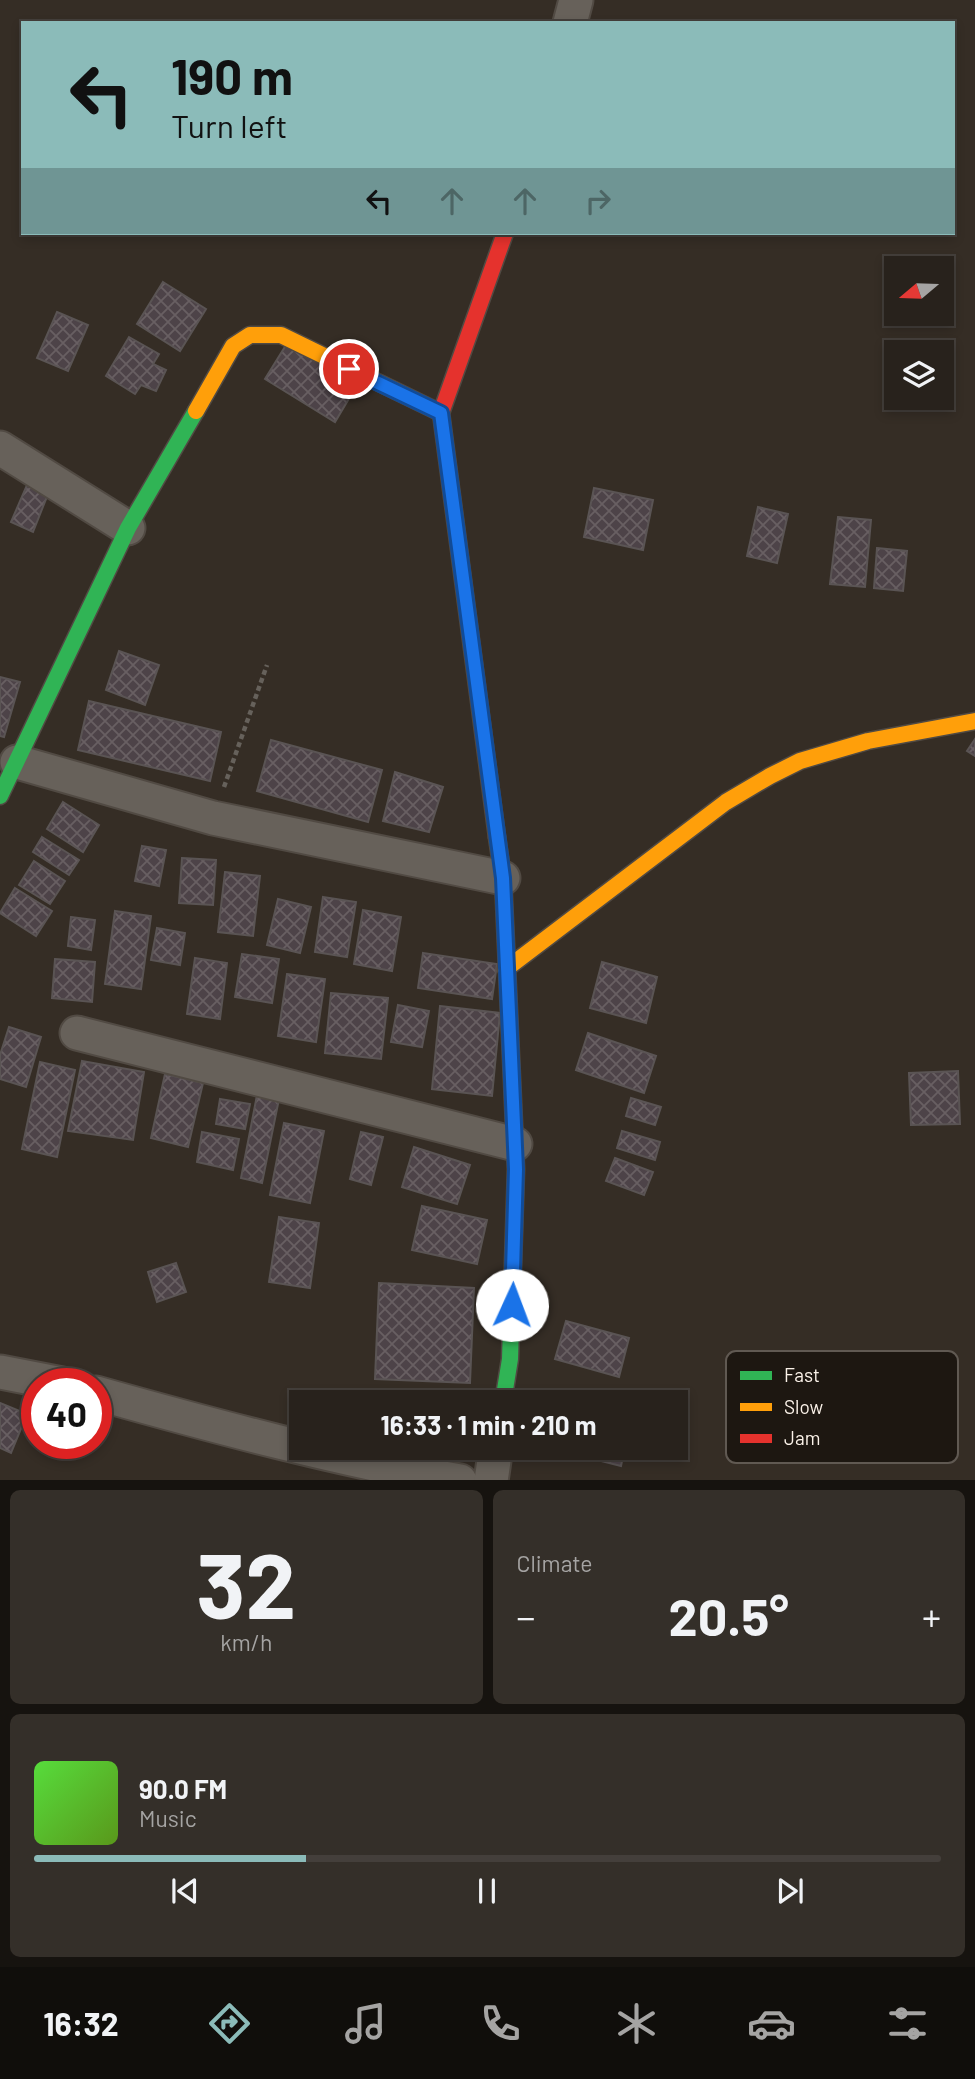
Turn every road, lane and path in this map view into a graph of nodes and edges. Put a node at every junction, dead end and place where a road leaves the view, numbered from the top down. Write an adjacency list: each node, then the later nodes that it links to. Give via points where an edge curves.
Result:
1 (576, 0): 2 (street)
2 (571, 21)
3 (504, 235): 4 (street)
4 (441, 413): 6 (street, via 281,335 250,335 233,346); 12 (street)
5 (0, 448): 6 (street)
6 (128, 528): 9 (street)
7 (267, 665): 11 (path)
8 (975, 722): 13 (street, via 868,741 800,761 770,776 726,802)
9 (17, 762): 10 (street); 11 (street)
10 (0, 796)
11 (213, 818): 12 (street)
12 (503, 878): 13 (street)
13 (506, 969): 15 (street)
14 (76, 1033): 15 (street)
15 (515, 1144): 18 (street, via 510,1359)
16 (0, 1371): 17 (street)
17 (21, 1375)
18 (505, 1390)
19 (112, 1397): 21 (street, via 253,1437)
20 (494, 1460): 22 (street)
21 (460, 1480)
22 (491, 1480)

